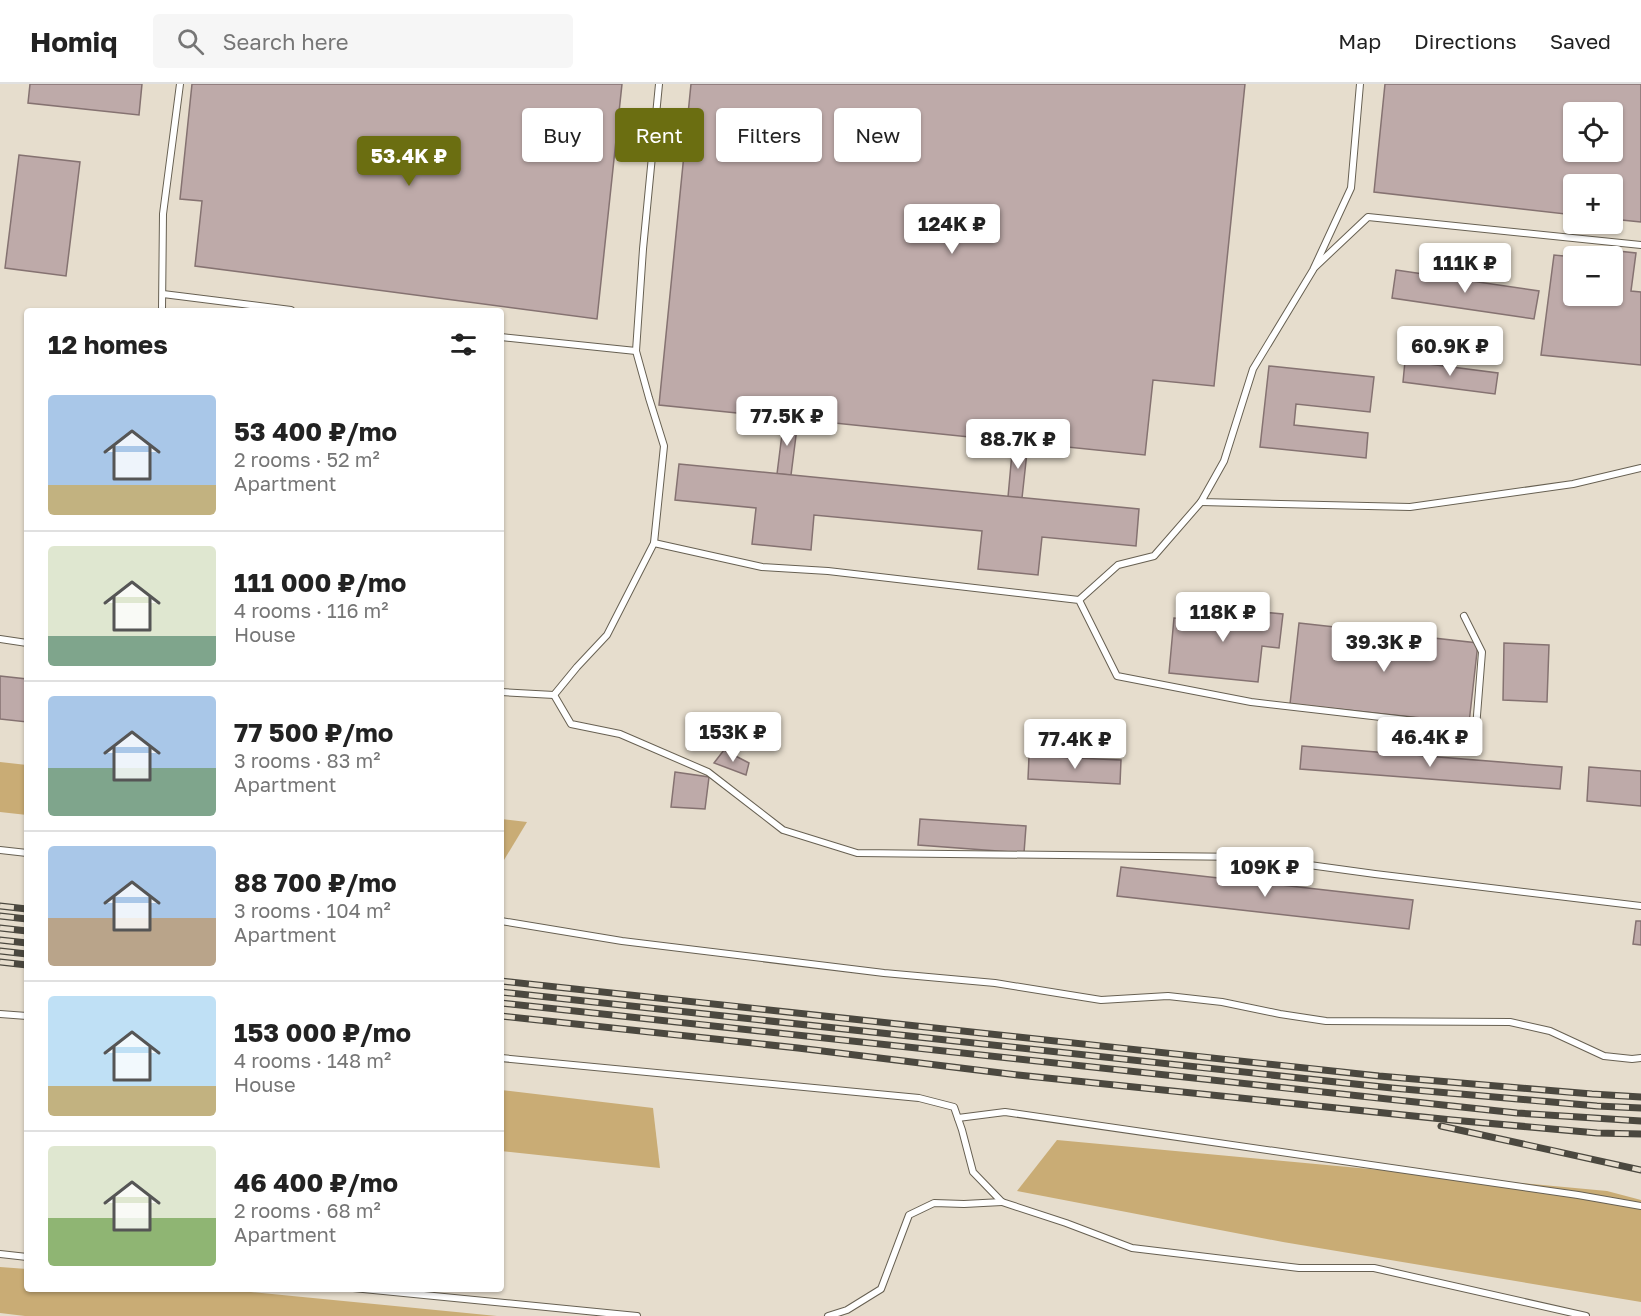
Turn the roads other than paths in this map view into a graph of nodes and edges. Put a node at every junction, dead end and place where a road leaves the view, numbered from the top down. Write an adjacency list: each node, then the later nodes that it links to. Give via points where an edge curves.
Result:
1 (180, 84): 6 (lane, via 163,214)
2 (659, 84): 10 (lane)
3 (1360, 84): 5 (lane, via 1351,188)
4 (1641, 245): 5 (lane, via 1368,217)
5 (1313, 270): 12 (lane, via 1252,369 1224,461)
6 (163, 294): 7 (lane); 8 (lane)
7 (162, 308)
8 (275, 308)
9 (504, 337): 10 (lane)
10 (636, 351): 13 (lane, via 664,446)
11 (1641, 468): 12 (lane, via 1573,484 1410,507)
12 (1201, 502): 14 (lane, via 1154,556 1118,565)
13 (654, 543): 14 (lane, via 762,567); 19 (lane, via 607,635)
14 (1079, 600): 15 (lane, via 1117,676 1251,702 1476,728 1482,652)
15 (1464, 616)
16 (0, 639): 17 (lane)
17 (24, 643)
18 (504, 692): 19 (lane)
19 (554, 696): 22 (lane, via 571,724 620,734 708,772 783,830 857,853 1251,858)
20 (0, 850): 21 (lane)
21 (24, 853)
22 (1641, 906)
23 (504, 921): 27 (lane, via 622,941 995,983 1101,1000 1168,996 1326,1021 1510,1022 1550,1031 1604,1056)
24 (0, 1014): 25 (lane)
25 (24, 1016)
26 (504, 1058): 28 (lane, via 919,1098 954,1107)
27 (1641, 1058)
28 (958, 1118): 29 (lane, via 973,1172); 30 (lane, via 1005,1113)
29 (1002, 1202): 35 (lane, via 934,1203 909,1215 880,1289 847,1310); 36 (lane, via 1132,1248 1299,1268 1374,1268)
30 (1641, 1206)
31 (0, 1254): 32 (lane)
32 (24, 1257)
33 (394, 1292): 34 (lane)
34 (637, 1316)
35 (828, 1316)
36 (1586, 1316)

